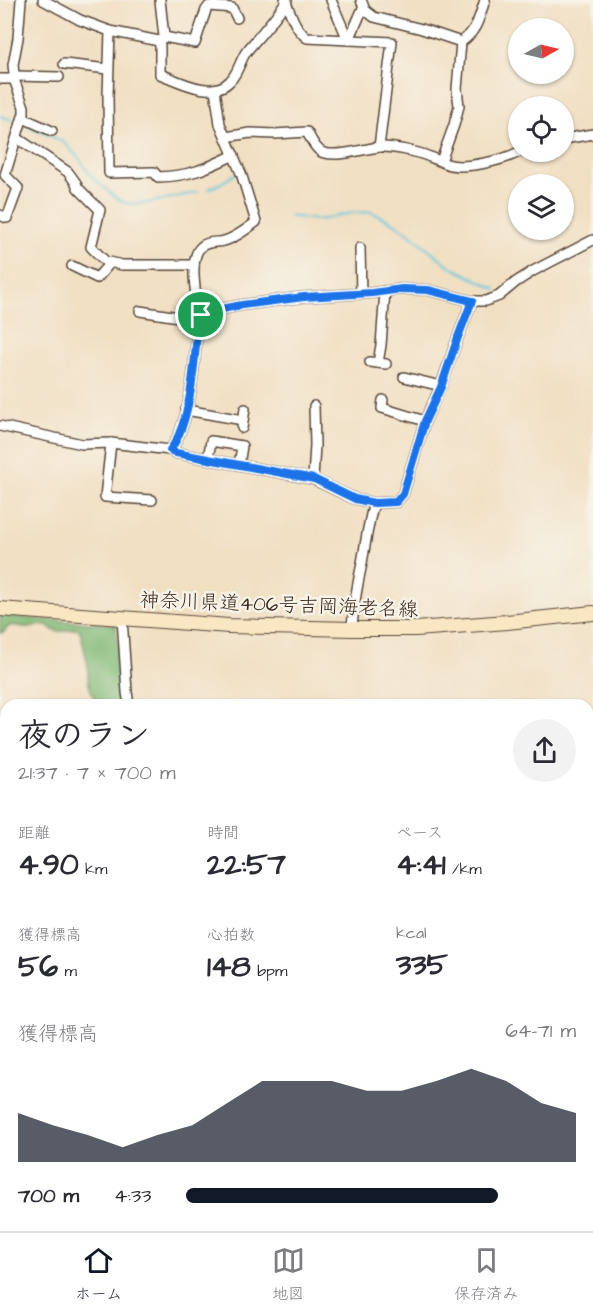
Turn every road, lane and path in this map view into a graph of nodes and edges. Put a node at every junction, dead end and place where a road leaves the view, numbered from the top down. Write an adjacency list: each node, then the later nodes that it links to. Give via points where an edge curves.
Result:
1 (21, 0): 16 (street)
2 (44, 0): 7 (street)
3 (160, 0): 11 (street)
4 (331, 0): 12 (street)
5 (485, 0): 13 (street, via 476,25)
6 (286, 1): 12 (street, via 296,26 307,38); 19 (street, via 244,55 230,81)
7 (60, 4): 10 (street, via 80,20)
8 (362, 4): 12 (street); 13 (street, via 374,16)
9 (237, 18): 11 (street, via 232,8 210,6 195,43)
10 (110, 31): 11 (street); 15 (street)
11 (161, 39): 19 (street, via 159,74 199,88)
12 (349, 40): 26 (street, via 392,42)
13 (461, 42): 29 (street, via 459,106)
14 (64, 64): 15 (street)
15 (108, 69): 27 (street, via 109,173 154,171 158,177 178,176)
16 (14, 77): 17 (street); 18 (street); 20 (street, via 24,107)
17 (58, 77)
18 (0, 79)
19 (215, 89): 23 (street)
20 (23, 118): 21 (street); 25 (street)
21 (52, 131)
22 (593, 134): 24 (street)
23 (226, 137): 26 (street, via 307,132 319,151 326,153); 27 (street)
24 (574, 137)
25 (17, 138): 30 (street, via 5,175 18,188 7,218); 33 (street, via 68,172 78,189 100,210 91,248)
26 (379, 147): 29 (street)
27 (234, 155): 34 (street, via 256,222 224,241 199,248)
28 (508, 158): 29 (street, via 466,165)
29 (441, 161)
30 (0, 215)
31 (593, 240): 38 (street, via 533,271 499,296)
32 (360, 248): 37 (street)
33 (110, 262): 34 (street); 35 (street, via 97,278)
34 (195, 265): 40 (street)
35 (72, 266)
36 (384, 291): 37 (street); 38 (street, via 428,290); 41 (street)
37 (361, 293): 40 (street, via 242,305 207,312)
38 (472, 301): 43 (street)
39 (140, 311): 40 (street)
40 (199, 318): 47 (street)
41 (378, 363)
42 (404, 377): 43 (street)
43 (441, 387): 48 (street)
44 (383, 400): 48 (street, via 382,408)
45 (314, 406): 54 (street)
46 (245, 409): 47 (street, via 243,424)
47 (186, 410): 51 (street, via 177,441)
48 (425, 421): 56 (street, via 403,494 396,502)
49 (0, 426): 50 (street, via 82,444)
50 (111, 444): 51 (street); 55 (street, via 105,496)
51 (170, 450): 52 (street)
52 (208, 459): 53 (street); 53 (street, via 211,441 242,446)
53 (239, 465): 54 (street)
54 (314, 479): 56 (street, via 355,499)
55 (152, 500)
56 (374, 503): 60 (street)
57 (0, 609): 59 (main road, 神奈川県道406号吉岡海老名線)
58 (593, 613): 60 (main road, 神奈川県道406号吉岡海老名線, via 416,629)
59 (122, 618): 60 (main road, 神奈川県道406号吉岡海老名線); 61 (street)
60 (352, 629)
61 (128, 699)

